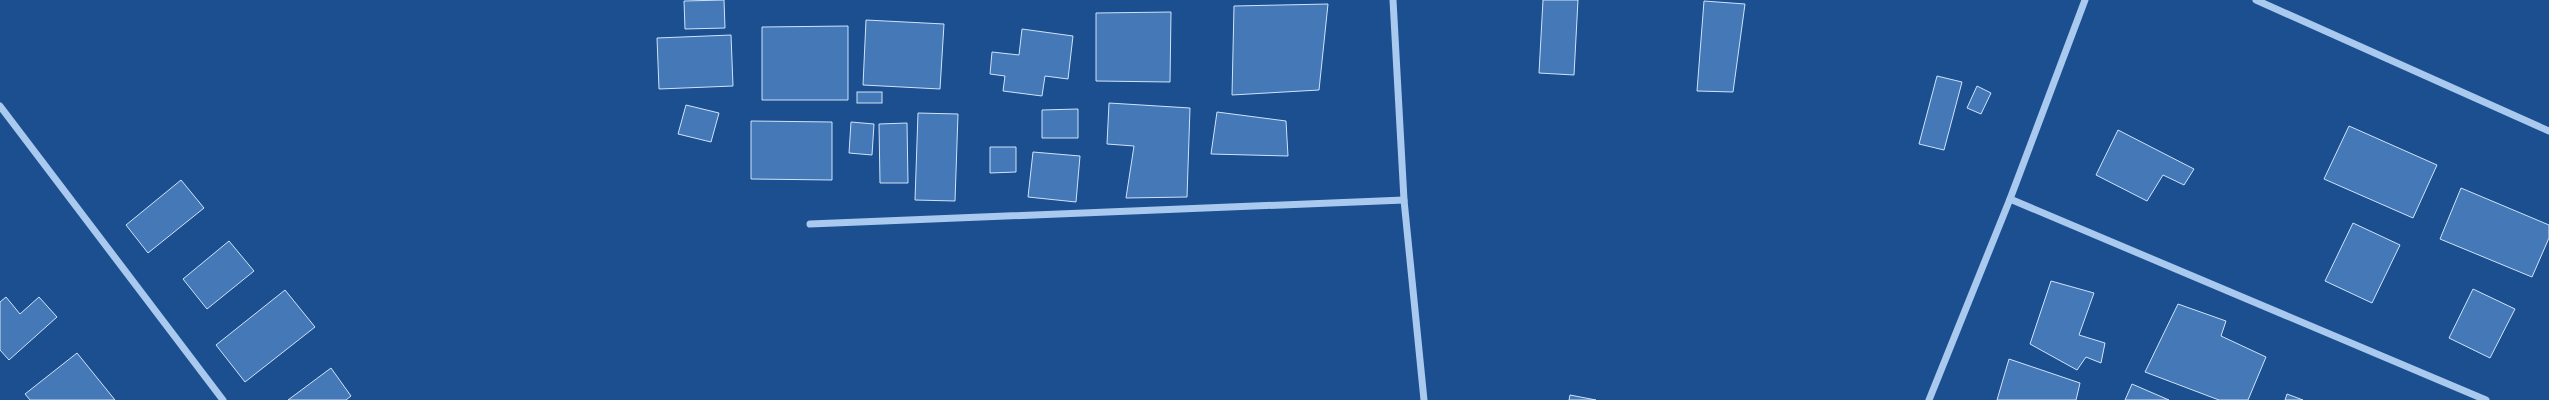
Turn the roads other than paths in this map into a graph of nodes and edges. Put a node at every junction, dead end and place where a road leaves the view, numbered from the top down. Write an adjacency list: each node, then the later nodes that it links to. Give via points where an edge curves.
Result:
1 (1393, 0): 7 (street)
2 (2085, 0): 6 (street)
3 (2256, 0): 5 (street)
4 (0, 106): 9 (street)
5 (2549, 131)
6 (2010, 199): 11 (street); 12 (street)
7 (1404, 200): 8 (street); 10 (street)
8 (810, 224)
9 (223, 400)
10 (1424, 400)
11 (1929, 400)
12 (2486, 400)

